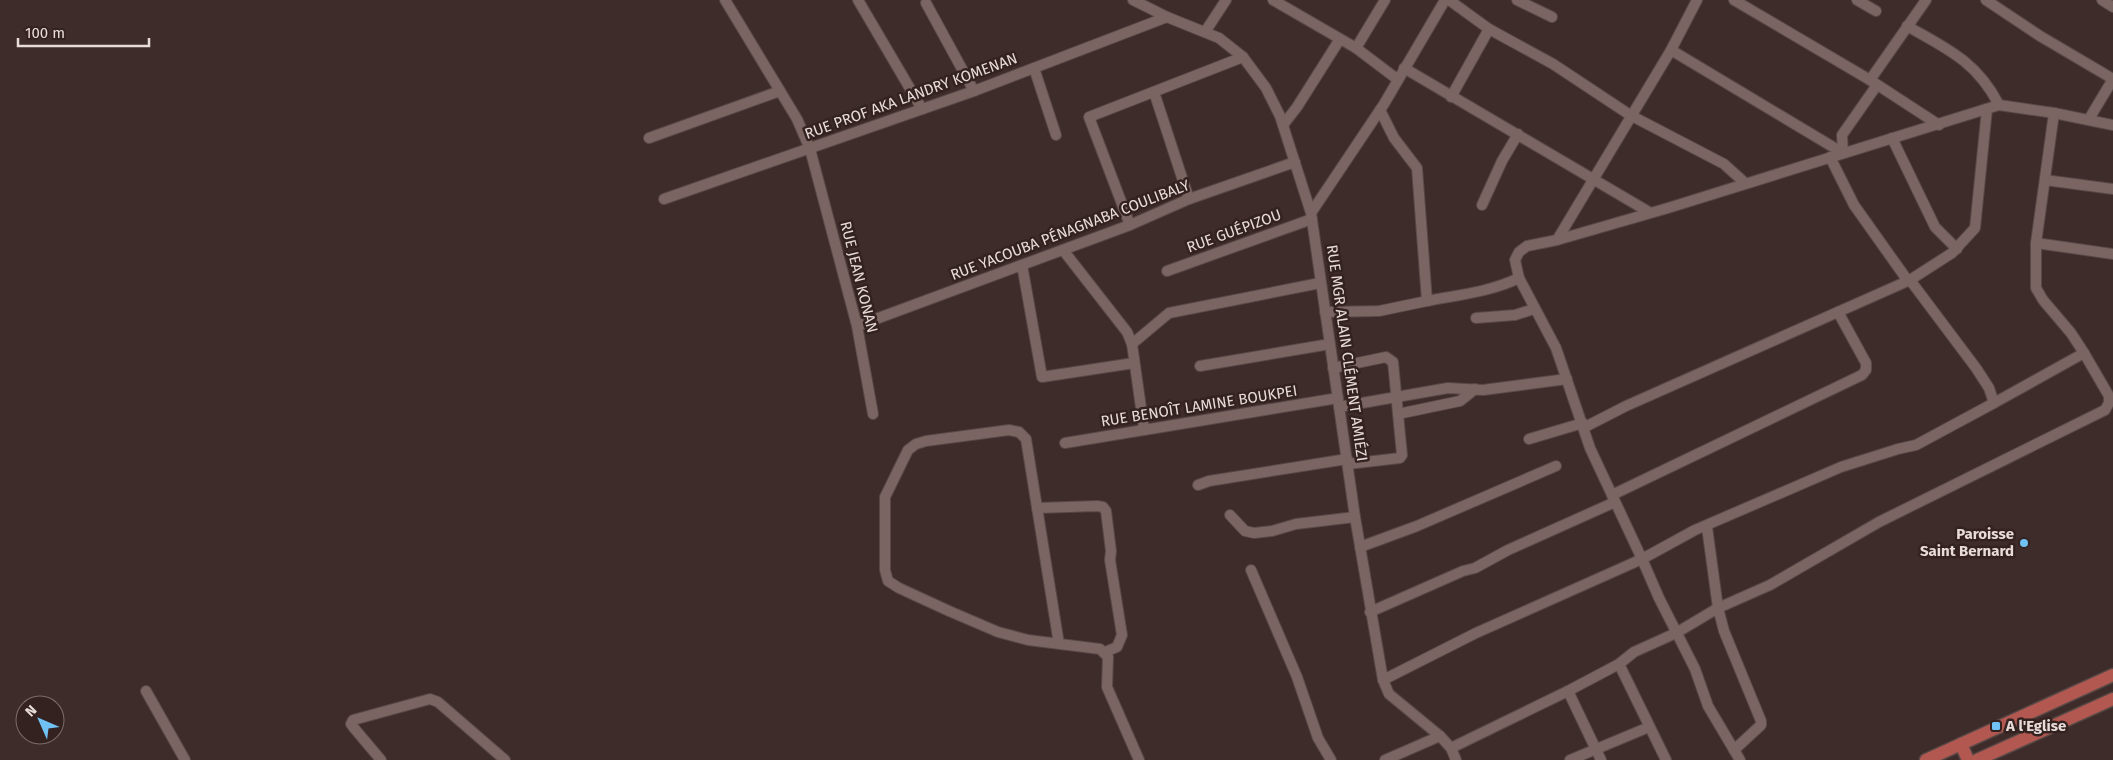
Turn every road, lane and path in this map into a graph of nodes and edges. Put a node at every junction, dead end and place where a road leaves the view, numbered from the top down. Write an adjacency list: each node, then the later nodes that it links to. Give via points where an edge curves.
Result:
1 (725, 0): 35 (street, RUE JEAN KONAN)
2 (858, 0): 39 (street)
3 (1133, 0): 17 (street, RUE MGR ALAIN CLÉMENT AMIÉZI)
4 (1226, 0): 24 (street)
5 (1273, 0): 25 (street)
6 (1385, 0): 26 (street)
7 (1447, 0): 23 (street); 30 (street)
8 (1517, 0): 21 (street)
9 (1698, 0): 27 (street)
10 (1734, 0): 33 (street)
11 (1857, 0): 19 (street)
12 (1926, 0): 22 (street)
13 (1986, 0): 16 (street)
14 (2102, 0): 18 (street)
15 (926, 3): 34 (street)
16 (1998, 3): 31 (street, via 2040,36)
17 (1150, 4): 20 (street, RUE MGR ALAIN CLÉMENT AMIÉZI)
18 (2113, 7)
19 (1876, 11)
20 (1167, 17): 24 (street, RUE MGR ALAIN CLÉMENT AMIÉZI); 29 (street, RUE PROF AKA LANDRY KOMENAN)
21 (1552, 17)
22 (1907, 26): 33 (street); 38 (street, via 1955,53 1969,65 1989,86)
23 (1489, 29): 37 (street); 43 (street, via 1553,64)
24 (1205, 32): 28 (street, RUE MGR ALAIN CLÉMENT AMIÉZI, via 1220,38)
25 (1340, 39): 26 (street); 45 (street)
26 (1356, 48): 32 (street)
27 (1670, 50): 43 (street); 53 (street)
28 (1243, 57): 36 (street); 45 (street, RUE MGR ALAIN CLÉMENT AMIÉZI, via 1266,88)
29 (1034, 68): 34 (street, RUE PROF AKA LANDRY KOMENAN); 49 (street)
30 (1404, 68): 32 (street); 37 (street)
31 (2113, 78): 44 (street)
32 (1397, 79): 41 (street)
33 (1873, 82): 46 (street); 53 (street, via 1842,135)
34 (974, 90): 39 (street, RUE PROF AKA LANDRY KOMENAN)
35 (780, 91): 50 (street); 52 (street, RUE JEAN KONAN)
36 (1154, 92): 61 (street); 65 (street, via 1089,117)
37 (1451, 97): 48 (street)
38 (1999, 105): 40 (street); 42 (street)
39 (922, 108): 52 (street, RUE PROF AKA LANDRY KOMENAN)
40 (1987, 109): 46 (street); 68 (street, via 1975,228)
41 (1380, 110): 64 (street); 76 (street, via 1394,138 1417,168)
42 (2054, 113): 44 (street); 57 (street)
43 (1630, 115): 56 (street); 58 (street, via 1724,164)
44 (2089, 119): 47 (street)
45 (1283, 125): 55 (street, RUE MGR ALAIN CLÉMENT AMIÉZI)
46 (1939, 125): 51 (street)
47 (2113, 125)
48 (1518, 134): 56 (street); 62 (street)
49 (1056, 135)
50 (649, 138)
51 (1892, 138): 53 (street); 68 (street, via 1935,227)
52 (810, 149): 60 (street, RUE PROF AKA LANDRY KOMENAN); 81 (street, RUE JEAN KONAN)
53 (1843, 152): 54 (street)
54 (1830, 157): 58 (street); 74 (street, via 1854,205)
55 (1295, 162): 61 (street, RUE YACOUBA PÉNAGNABA COULIBALY); 64 (street, RUE MGR ALAIN CLÉMENT AMIÉZI)
56 (1593, 178): 63 (street); 66 (street)
57 (2045, 180): 59 (street); 67 (street)
58 (1745, 184): 63 (street)
59 (2113, 189)
60 (664, 199)
61 (1189, 199): 65 (street, RUE YACOUBA PÉNAGNABA COULIBALY)
62 (1482, 204)
63 (1649, 212): 66 (street)
64 (1311, 216): 72 (street, RUE GUÉPIZOU); 75 (street, RUE MGR ALAIN CLÉMENT AMIÉZI)
65 (1130, 225): 69 (street, RUE YACOUBA PÉNAGNABA COULIBALY)
66 (1557, 240): 73 (street, via 1528,246 1519,252 1515,260)
67 (2036, 243): 70 (street); 84 (street, via 2036,288)
68 (1956, 249): 74 (street)
69 (1063, 250): 71 (street, RUE YACOUBA PÉNAGNABA COULIBALY); 82 (street, via 1127,332)
70 (2113, 254)
71 (1022, 265): 81 (street, RUE YACOUBA PÉNAGNABA COULIBALY); 85 (street, via 1042,377)
72 (1167, 270)
73 (1519, 278): 76 (street, via 1480,292); 77 (street)
74 (1909, 280): 79 (street); 92 (street, via 1976,368)
75 (1320, 283): 78 (street, RUE MGR ALAIN CLÉMENT AMIÉZI); 82 (street, via 1169,313)
76 (1427, 301): 78 (street, via 1379,311)
77 (1534, 309): 80 (street, via 1515,315); 88 (street, via 1556,348)
78 (1325, 312): 83 (street, RUE MGR ALAIN CLÉMENT AMIÉZI)
79 (1838, 312): 95 (street); 102 (street, via 1866,363 1862,375)
80 (1476, 318)
81 (857, 326): 93 (street, RUE JEAN KONAN)
82 (1132, 344): 85 (street)
83 (1330, 344): 86 (street); 87 (street, RUE MGR ALAIN CLÉMENT AMIÉZI)
84 (2084, 353): 92 (street); 110 (street, via 2109,396 2105,410 1879,522 1770,585)
85 (1134, 363): 96 (street)
86 (1200, 366)
87 (1333, 368): 90 (street, via 1386,357 1391,359); 91 (street, RUE MGR ALAIN CLÉMENT AMIÉZI)
88 (1567, 379): 89 (street, RUE BENOÎT LAMINE BOUKPEI); 95 (street)
89 (1475, 389): 90 (street, RUE BENOÎT LAMINE BOUKPEI, via 1448,388); 94 (street, via 1460,401)
90 (1397, 397): 91 (street, RUE BENOÎT LAMINE BOUKPEI); 94 (street)
91 (1338, 403): 96 (street, RUE BENOÎT LAMINE BOUKPEI); 99 (street, RUE MGR ALAIN CLÉMENT AMIÉZI)
92 (1994, 403): 106 (street, via 1916,445 1841,467)
93 (873, 414)
94 (1398, 414): 99 (street, via 1400,458)
95 (1584, 425): 97 (street); 102 (street, via 1590,448)
96 (1144, 429): 98 (street, RUE BENOÎT LAMINE BOUKPEI)
97 (1529, 439)
98 (1066, 443)
99 (1348, 461): 101 (street); 105 (street, RUE MGR ALAIN CLÉMENT AMIÉZI)
100 (1556, 466): 107 (street)
101 (1198, 485)
102 (1614, 499): 108 (street); 111 (street, via 1475,568 1463,570)
103 (1037, 508): 113 (street); 113 (street, via 1026,439 1019,432 1008,430 916,444 908,450 885,498 886,575 892,584 974,623 1028,640); 114 (street, via 1098,506 1106,511 1122,635 1117,647)
104 (1230, 515): 105 (street, via 1245,531 1254,533)
105 (1355, 517): 107 (street, RUE MGR ALAIN CLÉMENT AMIÉZI)
106 (1707, 527): 108 (street, via 1695,530); 110 (street)
107 (1360, 547): 111 (street, RUE MGR ALAIN CLÉMENT AMIÉZI)
108 (1642, 559): 112 (street); 117 (street, via 1476,633)
109 (1251, 570): 131 (street, via 1297,677 1318,738)
110 (1718, 608): 112 (street); 126 (street, via 1761,722 1761,726)
111 (1370, 612): 117 (street, RUE MGR ALAIN CLÉMENT AMIÉZI)
112 (1676, 633): 115 (street, via 1634,652); 126 (street, via 1695,669 1708,706)
113 (1059, 644): 114 (street)
114 (1105, 652): 130 (street, via 1108,657 1107,687)
115 (1619, 664): 118 (street); 121 (street)
116 (2113, 675): 123 (main road)
117 (1383, 680): 122 (street, RUE MGR ALAIN CLÉMENT AMIÉZI, via 1389,694)
118 (1568, 691): 124 (street); 125 (street)
119 (146, 692): 127 (street)
120 (2113, 699): 140 (main road)
121 (1650, 727): 125 (street); 136 (street)
122 (1440, 736): 124 (street, RUE MGR ALAIN CLÉMENT AMIÉZI); 132 (street)
123 (1961, 744): 138 (main road); 139 (main road)
124 (1451, 748): 133 (street, RUE MGR ALAIN CLÉMENT AMIÉZI)
125 (1596, 749): 134 (street); 135 (street)
126 (1734, 750): 137 (street)
127 (185, 760)
128 (381, 760): 129 (street, via 351,724 353,720 430,699 438,702)
129 (505, 760)
130 (1138, 760)
131 (1331, 760)
132 (1385, 760)
133 (1456, 760)
134 (1570, 760)
135 (1601, 760)
136 (1666, 760)
137 (1740, 760)
138 (1926, 760)
139 (1968, 760)
140 (1978, 760)

